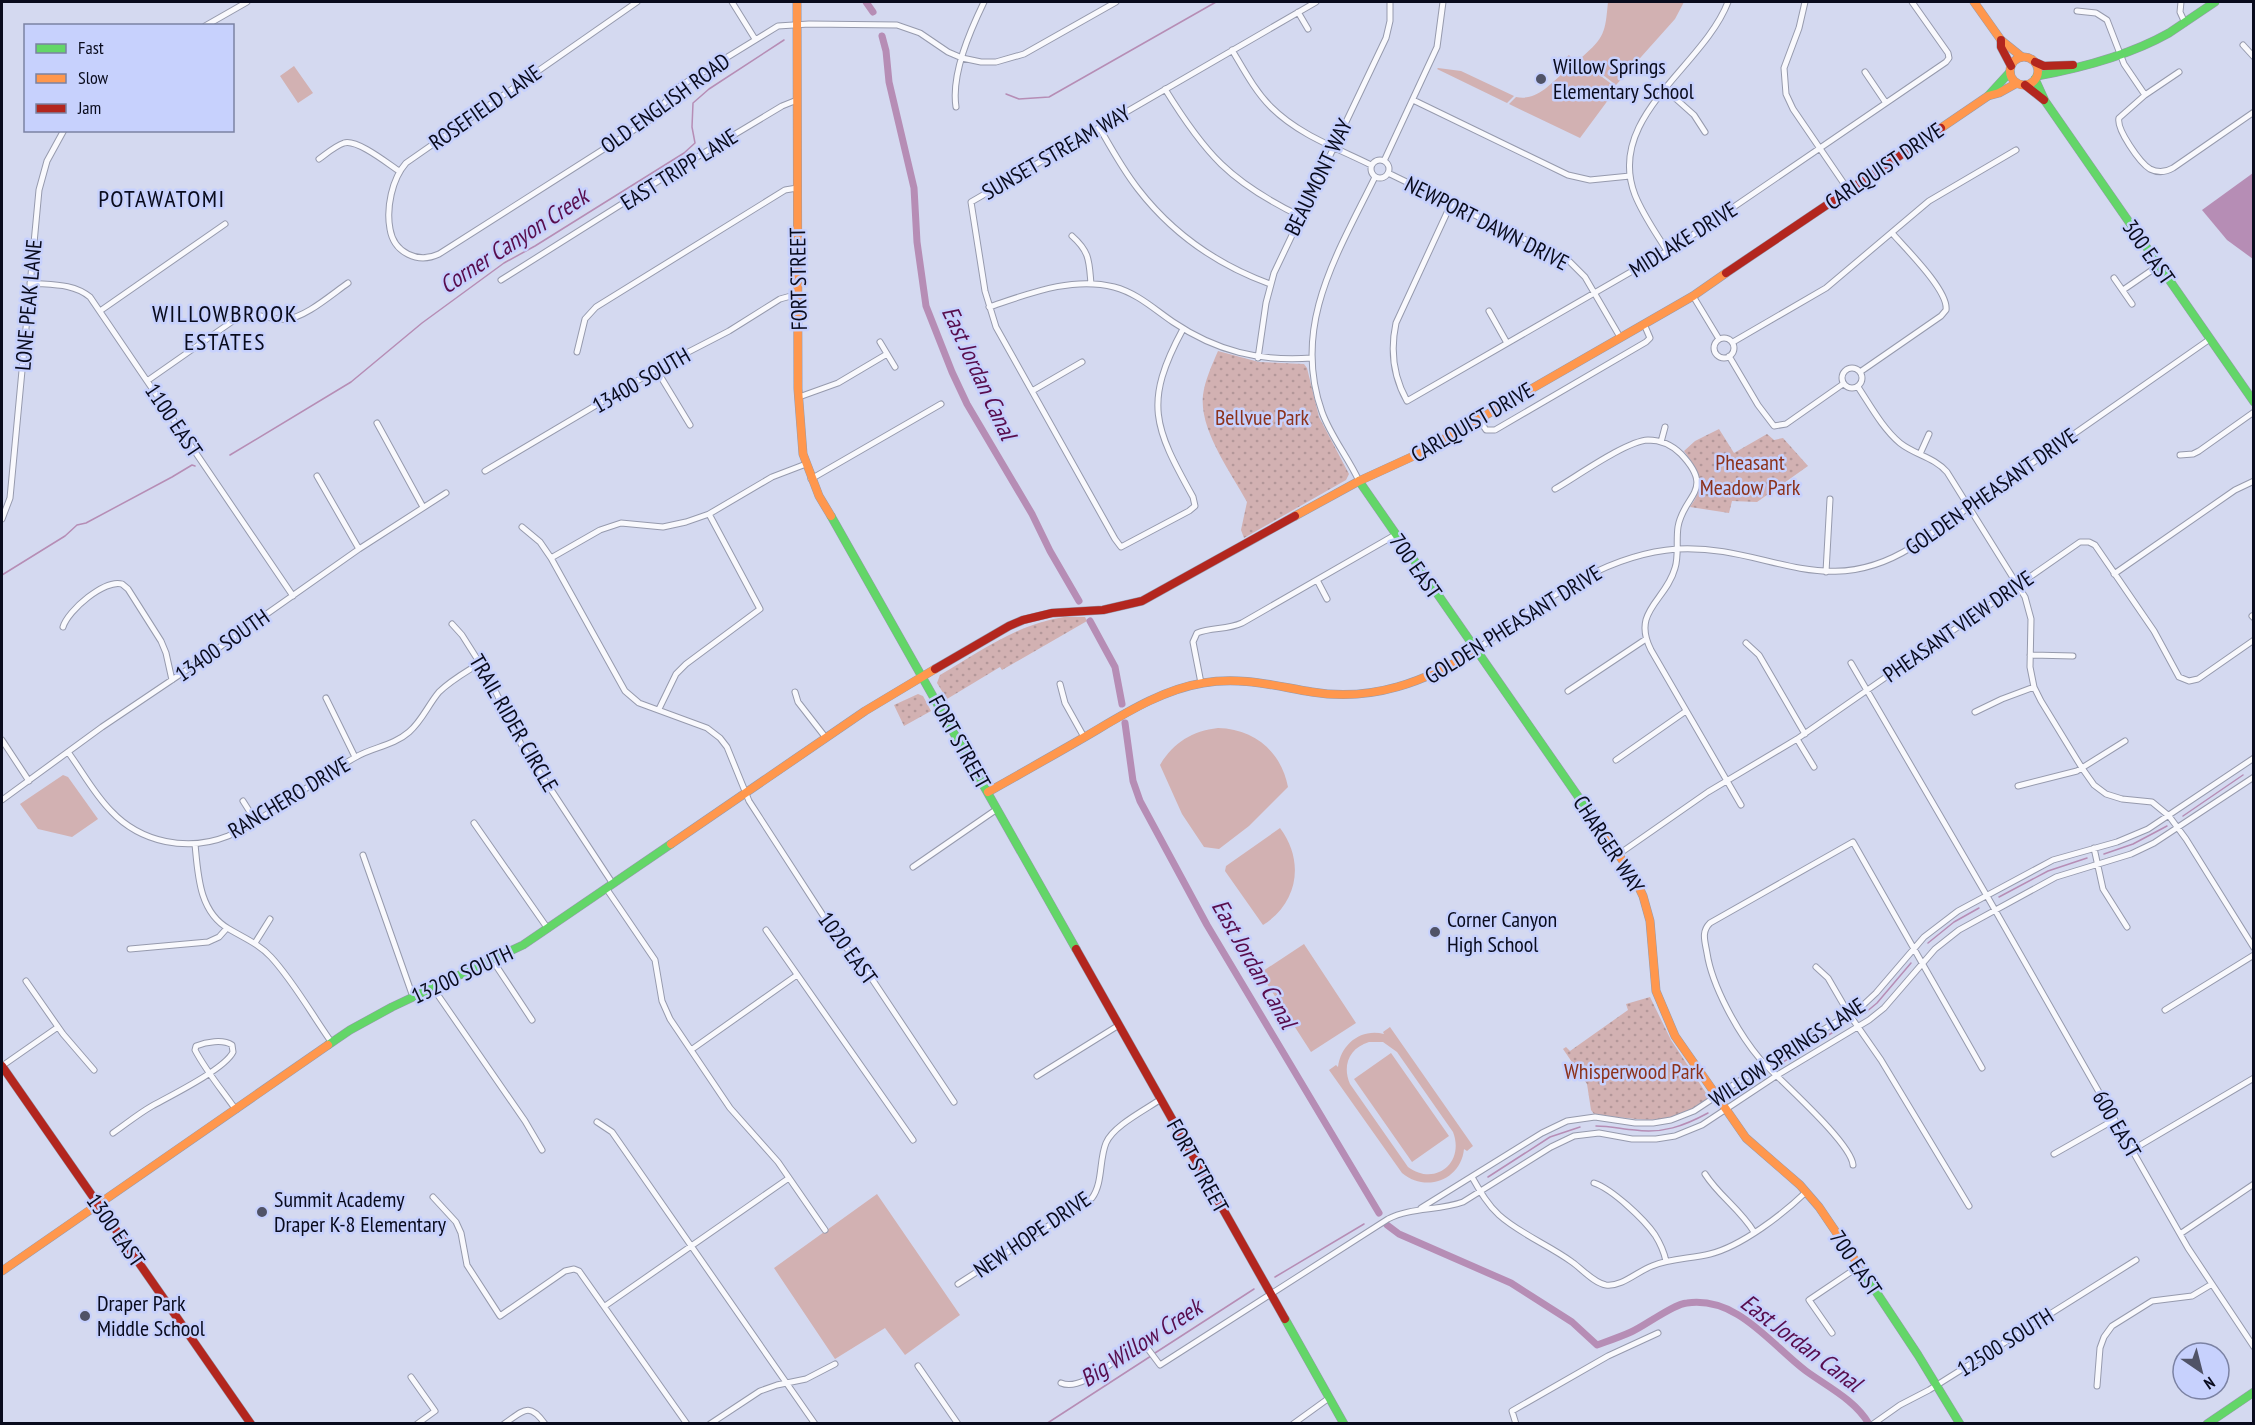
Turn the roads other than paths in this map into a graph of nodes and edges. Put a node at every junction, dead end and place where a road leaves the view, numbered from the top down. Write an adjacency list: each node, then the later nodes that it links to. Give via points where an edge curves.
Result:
1 (247, 2): 19 (street)
2 (637, 2): 56 (street, ROSEFIELD LANE, via 413,156)
3 (732, 2): 22 (street)
4 (797, 2): 20 (street, FORT STREET)
5 (984, 2): 29 (street)
6 (1116, 2): 29 (street, OLD ENGLISH ROAD, via 1018,57 989,62)
7 (1316, 2): 17 (street, SUNSET STREAM WAY)
8 (1390, 2): 50 (street, BEAUMONT WAY, via 1386,38)
9 (1443, 2): 42 (street, via 1437,47)
10 (1728, 2): 38 (street, via 1712,33)
11 (1805, 2): 51 (street, via 1784,68 1784,86 1793,109)
12 (1912, 2): 44 (street, MIDLAKE DRIVE, via 1949,58)
13 (1974, 2): 23 (street)
14 (2181, 2): 18 (street)
15 (2215, 2): 18 (street)
16 (2077, 10): 26 (street, via 2104,17)
17 (1298, 12): 21 (street); 25 (street, SUNSET STREAM WAY)
18 (2185, 23): 26 (street)
19 (208, 24)
20 (798, 24): 22 (street, OLD ENGLISH ROAD, via 774,27); 29 (street, OLD ENGLISH ROAD, via 897,25 920,33); 41 (street, FORT STREET)
21 (1308, 29)
22 (755, 39): 56 (street, OLD ENGLISH ROAD, via 677,88 655,117 439,254 428,258 405,254 390,232 392,188)
23 (2001, 40): 27 (street); 32 (street)
24 (2243, 45): 28 (street)
25 (1232, 50): 37 (street, SUNSET STREAM WAY); 50 (street, via 1272,108 1297,128)
26 (2120, 55): 31 (street); 39 (street)
27 (2022, 57): 30 (street); 32 (street)
28 (2253, 57)
29 (962, 58): 45 (street, via 954,88)
30 (2034, 61): 31 (street, via 2044,66); 35 (street)
31 (2077, 66): 35 (street)
32 (2010, 69): 36 (street, via 2012,78); 40 (street, CARLQUIST DRIVE)
33 (1865, 72): 44 (street)
34 (2179, 72): 39 (street)
35 (2036, 77): 36 (street); 43 (street, 300 EAST)
36 (2021, 84): 40 (street, CARLQUIST DRIVE); 43 (street, 300 EAST)
37 (1165, 89): 47 (street, SUNSET STREAM WAY); 63 (street, via 1191,130 1227,170 1259,195)
38 (1666, 90): 49 (street, via 1694,115); 58 (street, via 1637,129 1630,148)
39 (2145, 95): 46 (street, via 2123,112 2119,129 2142,162 2161,172 2173,168)
40 (1988, 96): 61 (street, CARLQUIST DRIVE)
41 (797, 100): 60 (street, FORT STREET); 70 (street, EAST TRIPP LANE, via 687,163)
42 (1413, 100): 54 (street); 58 (street, via 1568,175 1590,180)
43 (2045, 101): 68 (street, 300 EAST)
44 (1886, 103): 51 (street, MIDLAKE DRIVE)
45 (956, 107)
46 (2253, 112)
47 (1099, 127): 74 (street, via 1138,190 1166,219 1214,258); 80 (street, SUNSET STREAM WAY, via 971,202)
48 (63, 132): 71 (street, LONE PEAK LANE, via 41,180)
49 (1705, 132)
50 (1333, 147): 55 (street); 63 (street, BEAUMONT WAY)
51 (1820, 148): 61 (street); 67 (street, MIDLAKE DRIVE)
52 (2016, 150): 65 (street, via 1929,201)
53 (319, 159): 56 (street, via 349,142)
54 (1384, 160): 55 (street); 57 (street, via 1389,166)
55 (1371, 165): 59 (street)
56 (399, 171)
57 (1388, 173): 59 (street, via 1383,178); 62 (street, NEWPORT DAWN DRIVE)
58 (1630, 176): 67 (street, via 1639,204)
59 (1375, 177): 95 (street, via 1326,280 1316,311)
60 (797, 188): 77 (street, FORT STREET); 91 (street, via 785,190 596,307 585,319)
61 (1849, 190): 78 (street, CARLQUIST DRIVE)
62 (1451, 204): 76 (street, NEWPORT DAWN DRIVE, via 1569,261); 90 (street, MIDLAKE DRIVE, via 1396,323 1392,343 1397,382 1407,401)
63 (1300, 216): 74 (street, BEAUMONT WAY)
64 (225, 224): 81 (street)
65 (1892, 233): 89 (street, via 1826,288); 99 (street, via 1927,274 1947,308)
66 (1072, 236): 73 (street, via 1089,257)
67 (1667, 251): 76 (street, MIDLAKE DRIVE)
68 (2158, 266): 75 (street); 87 (street, 300 EAST)
69 (2114, 278): 75 (street)
70 (501, 280)
71 (30, 283): 81 (street, 1100 EAST, via 77,288 90,297); 128 (street, LONE PEAK LANE, via 10,498)
72 (348, 283): 100 (street, via 296,318 240,316)
73 (1091, 284): 80 (street, via 1049,288); 84 (street, via 1130,293)
74 (1270, 284): 94 (street, BEAUMONT WAY)
75 (2123, 290): 79 (street)
76 (1594, 293): 85 (street, NEWPORT DAWN DRIVE); 90 (street, MIDLAKE DRIVE)
77 (798, 294): 98 (street, 13400 SOUTH, via 780,299); 104 (street, FORT STREET)
78 (1693, 296): 83 (street, CARLQUIST DRIVE); 86 (street)
79 (2132, 304)
80 (989, 307): 103 (street, SUNSET STREAM WAY)
81 (99, 311): 100 (street, 1100 EAST)
82 (1489, 311): 90 (street)
83 (1644, 324): 85 (street, CARLQUIST DRIVE); 108 (street, via 1650,338 1646,342 1504,424 1488,431)
84 (1183, 329): 94 (street, via 1217,346); 103 (street, SUNSET STREAM WAY, via 1163,369 1158,409 1165,444 1195,506 1121,547)
85 (1620, 338): 108 (street, CARLQUIST DRIVE)
86 (1719, 339): 89 (street); 93 (street, via 1715,351 1721,357)
87 (2210, 339): 105 (street, 300 EAST); 126 (street, GOLDEN PHEASANT DRIVE)
88 (880, 342): 92 (street)
89 (1733, 342): 93 (street, via 1734,350)
90 (1508, 343)
91 (577, 352)
92 (887, 354): 97 (street); 104 (street, via 838,383)
93 (1729, 356): 101 (street, via 1774,426 1786,424)
94 (1258, 358): 95 (street)
95 (1312, 358): 120 (street, via 1322,412)
96 (1082, 362): 103 (street)
97 (895, 367)
98 (656, 369): 110 (street); 117 (street, 13400 SOUTH)
99 (1860, 372): 101 (street, via 1848,369 1842,375); 102 (street, via 1862,380)
100 (147, 381): 138 (street, 1100 EAST)
101 (1843, 384): 102 (street)
102 (1858, 387): 114 (street, via 1897,441)
103 (1032, 391)
104 (798, 397): 116 (street, FORT STREET)
105 (2253, 402)
106 (941, 404): 119 (street)
107 (2253, 412): 115 (street, via 2199,451)
108 (1479, 419): 120 (street, CARLQUIST DRIVE)
109 (377, 423): 125 (street)
110 (690, 425)
111 (1665, 427): 113 (street)
112 (1929, 434): 114 (street)
113 (1661, 442): 122 (street, via 1635,443); 132 (street, via 1680,454 1696,480 1695,494 1680,520)
114 (1920, 454): 126 (street, via 1943,467)
115 (2180, 455)
116 (806, 464): 119 (street, FORT STREET); 127 (street, via 772,477)
117 (485, 471)
118 (317, 476): 131 (street)
119 (811, 479): 150 (street, FORT STREET)
120 (1359, 481): 130 (street, 700 EAST); 150 (street, CARLQUIST DRIVE, via 1142,601 1023,620)
121 (2253, 481): 135 (street)
122 (1555, 489)
123 (446, 494): 125 (street, 13400 SOUTH)
124 (1830, 499): 134 (street)
125 (423, 507): 131 (street, 13400 SOUTH)
126 (1970, 507): 134 (street, GOLDEN PHEASANT DRIVE, via 1885,562 1859,570); 137 (street)
127 (709, 514): 133 (street, via 663,527 621,523 600,530); 159 (street, via 760,609 686,663 676,674)
128 (2, 519)
129 (522, 526): 133 (street, 1020 EAST)
130 (1395, 535): 136 (street); 145 (street, 700 EAST)
131 (359, 549): 138 (street, 13400 SOUTH)
132 (1676, 549): 134 (street, GOLDEN PHEASANT DRIVE, via 1721,551); 142 (street, via 1675,569 1646,618); 145 (street, GOLDEN PHEASANT DRIVE, via 1626,559 1584,576)
133 (551, 558): 159 (street, 1020 EAST, via 625,691 639,703)
134 (1826, 572)
135 (2114, 574): 137 (street, PHEASANT VIEW DRIVE, via 2095,546 2084,541); 143 (street, PHEASANT VIEW DRIVE, via 2184,680 2198,679)
136 (1317, 580): 139 (street); 152 (street, via 1236,626 1207,629 1196,635 1193,642)
137 (2018, 585): 146 (street, via 2031,619); 155 (street, PHEASANT VIEW DRIVE)
138 (293, 596): 151 (street, 13400 SOUTH)
139 (1327, 599)
140 (452, 624): 148 (street, TRAIL RIDER CIRCLE)
141 (63, 627): 151 (street, via 73,609 109,584 122,584 161,641)
142 (1646, 639): 156 (street); 160 (street)
143 (2253, 640)
144 (1746, 643): 162 (street, via 1759,656)
145 (1476, 650): 152 (street, GOLDEN PHEASANT DRIVE, via 1429,678 1377,693 1334,694 1247,680); 190 (street, CHARGER WAY)
146 (2030, 655): 147 (street); 154 (street)
147 (2073, 656)
148 (480, 663): 169 (street, RANCHERO DRIVE, via 447,685 402,737); 194 (street, TRAIL RIDER CIRCLE, via 521,744)
149 (1851, 663): 155 (street, 600 EAST)
150 (923, 676): 164 (street, 13200 SOUTH); 179 (street, FORT STREET)
151 (172, 680): 168 (street, 13400 SOUTH)
152 (1201, 683): 163 (street, GOLDEN PHEASANT DRIVE, via 1153,699)
153 (1060, 684): 163 (street, via 1063,698)
154 (2034, 687): 161 (street); 173 (street)
155 (1866, 690): 162 (street, PHEASANT VIEW DRIVE); 195 (street, 600 EAST)
156 (1568, 691)
157 (795, 692): 164 (street, via 798,702)
158 (326, 698): 169 (street)
159 (659, 709): 178 (street, 1020 EAST, via 707,728 720,738)
160 (1686, 711): 171 (street); 176 (street)
161 (1975, 712)
162 (1805, 734): 165 (street, PHEASANT VIEW DRIVE)
163 (1084, 737): 179 (street, GOLDEN PHEASANT DRIVE)
164 (826, 738): 178 (street, 13200 SOUTH)
165 (1797, 739): 172 (street); 176 (street, PHEASANT VIEW DRIVE)
166 (2, 741): 175 (street)
167 (2125, 741): 173 (street)
168 (68, 752): 175 (street, 13400 SOUTH); 188 (street, RANCHERO DRIVE, via 109,810 126,825 158,840)
169 (355, 757): 185 (street, RANCHERO DRIVE)
170 (2253, 758): 184 (street, WILLOW SPRINGS LANE)
171 (1616, 760)
172 (1814, 767)
173 (2082, 768): 177 (street); 184 (street, via 2106,794 2146,800)
174 (2253, 777): 187 (street, WILLOW SPRINGS LANE)
175 (29, 781): 180 (street, 13400 SOUTH)
176 (1726, 781): 182 (street); 190 (street, PHEASANT VIEW DRIVE)
177 (2018, 786)
178 (747, 792): 194 (street, 13200 SOUTH); 232 (street, 1020 EAST, via 749,801 841,943 860,961)
179 (988, 792): 183 (street, FORT STREET)
180 (2, 800)
181 (243, 801): 185 (street)
182 (1741, 805)
183 (997, 809): 193 (street); 217 (street, FORT STREET)
184 (2169, 816): 187 (street); 189 (street, WILLOW SPRINGS LANE, via 2132,836)
185 (255, 820): 188 (street, RANCHERO DRIVE, via 229,835)
186 (474, 823): 200 (street)
187 (2178, 829): 192 (street, WILLOW SPRINGS LANE, via 2132,854); 204 (street)
188 (195, 844): 199 (street, via 204,899)
189 (2094, 848): 192 (street); 195 (street, WILLOW SPRINGS LANE, via 2040,866)
190 (1619, 854): 230 (street, CHARGER WAY, via 1639,887 1648,913 1656,991 1663,1013)
191 (363, 855): 213 (street)
192 (2097, 864): 196 (street, WILLOW SPRINGS LANE, via 2056,877); 198 (street, via 2104,892)
193 (913, 867)
194 (610, 886): 200 (street, 13200 SOUTH); 221 (street, TRAIL RIDER CIRCLE, via 652,954 664,1007)
195 (1987, 896): 196 (street, 600 EAST); 203 (street, WILLOW SPRINGS LANE, via 1945,920)
196 (1994, 910): 208 (street, WILLOW SPRINGS LANE, via 1952,934); 236 (street, 600 EAST)
197 (270, 919): 202 (street)
198 (2127, 927)
199 (226, 928): 202 (street); 205 (street, via 212,941)
200 (548, 929): 207 (street, 13200 SOUTH)
201 (766, 930): 210 (street)
202 (255, 942): 220 (street, via 280,968)
203 (1914, 948): 208 (street); 215 (street, WILLOW SPRINGS LANE, via 1870,999); 222 (street, via 1853,842 1710,923 1704,936 1713,978)
204 (2253, 948)
205 (130, 949)
206 (2253, 956): 214 (street)
207 (493, 961): 212 (street, 13200 SOUTH); 216 (street)
208 (1922, 962): 219 (street, WILLOW SPRINGS LANE, via 1884,1008); 224 (street)
209 (1815, 967): 215 (street, via 1828,978)
210 (797, 975): 221 (street); 239 (street)
211 (26, 981): 218 (street)
212 (433, 988): 213 (street, 13200 SOUTH); 240 (street)
213 (413, 997): 220 (street, 13200 SOUTH, via 364,1021)
214 (2165, 1010)
215 (1849, 1014): 219 (street); 222 (street, WILLOW SPRINGS LANE)
216 (532, 1020)
217 (1119, 1025): 228 (street); 231 (street, FORT STREET)
218 (58, 1027): 223 (street); 225 (street)
219 (1858, 1028): 227 (street, WILLOW SPRINGS LANE); 253 (street)
220 (332, 1043): 233 (street, 13200 SOUTH)
221 (691, 1050): 246 (street, TRAIL RIDER CIRCLE, via 723,1097)
222 (1765, 1064): 227 (street); 230 (street, WILLOW SPRINGS LANE)
223 (2, 1066): 252 (street, 1300 EAST)
224 (1982, 1068)
225 (94, 1070)
226 (209, 1072): 226 (street, via 231,1057 232,1045 225,1042 195,1047); 233 (street); 238 (street)
227 (1777, 1075): 234 (street, WILLOW SPRINGS LANE); 243 (street, via 1847,1150)
228 (1037, 1076)
229 (2253, 1078): 241 (street)
230 (1716, 1097): 234 (street, CHARGER WAY); 245 (street, WILLOW SPRINGS LANE, via 1687,1114 1662,1122 1635,1123 1595,1117 1567,1121)
231 (1161, 1099): 263 (street, NEW HOPE DRIVE, via 1111,1135 1092,1198); 265 (street, FORT STREET)
232 (954, 1102)
233 (236, 1110): 252 (street, 13200 SOUTH)
234 (1725, 1111): 235 (street, CHARGER WAY); 249 (street, WILLOW SPRINGS LANE, via 1695,1129 1665,1138 1639,1140 1591,1133 1574,1136 1551,1146)
235 (1731, 1119): 250 (street, 700 EAST, via 1754,1146)
236 (2114, 1120): 241 (street, 600 EAST); 242 (street)
237 (597, 1122): 258 (street, via 612,1132)
238 (113, 1133)
239 (913, 1140)
240 (542, 1150)
241 (2132, 1150): 257 (street, 600 EAST)
242 (2054, 1154)
243 (1853, 1165)
244 (1705, 1174): 256 (street)
245 (1472, 1177): 249 (street); 254 (street, WILLOW SPRINGS LANE)
246 (789, 1178): 255 (street, TRAIL RIDER CIRCLE); 258 (street)
247 (1594, 1183): 260 (street, via 1606,1188 1650,1228)
248 (2253, 1184): 257 (street)
249 (1481, 1192): 254 (street, WILLOW SPRINGS LANE, via 1445,1207); 260 (street, via 1506,1221 1602,1284 1618,1284)
250 (1806, 1192): 256 (street); 261 (street, 700 EAST)
251 (433, 1197): 266 (street, via 456,1222 462,1233 467,1265 500,1316 565,1271 574,1269 583,1275)
252 (99, 1205): 262 (street, 13200 SOUTH); 279 (street, 1300 EAST)
253 (1969, 1206)
254 (1416, 1210): 265 (street, WILLOW SPRINGS LANE, via 1388,1218)
255 (825, 1230)
256 (1754, 1232): 260 (street, via 1713,1253)
257 (2180, 1234): 264 (street, 600 EAST)
258 (691, 1246): 266 (street); 273 (street)
259 (2136, 1260): 275 (street, 12500 SOUTH)
260 (1666, 1261)
261 (1858, 1267): 268 (street, via 1809,1300); 275 (street, 700 EAST)
262 (2, 1271)
263 (958, 1284)
264 (2212, 1284): 269 (street, 600 EAST); 276 (street, via 2192,1296 2152,1301 2112,1326 2100,1348)
265 (1270, 1294): 274 (street, WILLOW SPRINGS LANE, via 1159,1363 1150,1351 1136,1347 1083,1382 1072,1386); 278 (street, FORT STREET)
266 (605, 1306): 283 (street)
267 (1658, 1333): 289 (street, via 1608,1356 1512,1411)
268 (1832, 1334)
269 (2253, 1347)
270 (835, 1364): 273 (street, via 798,1382)
271 (918, 1366): 286 (street)
272 (411, 1377): 280 (street, via 435,1411)
273 (786, 1383): 284 (street, via 751,1395); 285 (street)
274 (1061, 1383)
275 (1935, 1386): 290 (street, 12500 SOUTH); 291 (street, 700 EAST)
276 (2097, 1386)
277 (2253, 1392): 292 (street)
278 (1329, 1398): 287 (street); 288 (street, FORT STREET)
279 (251, 1424)
280 (417, 1424)
281 (504, 1424): 282 (street, via 529,1409)
282 (545, 1424)
283 (687, 1424)
284 (710, 1424)
285 (815, 1424)
286 (958, 1424)
287 (1293, 1424)
288 (1344, 1424)
289 (1516, 1424)
290 (1873, 1424)
291 (1960, 1424)
292 (2208, 1424)

